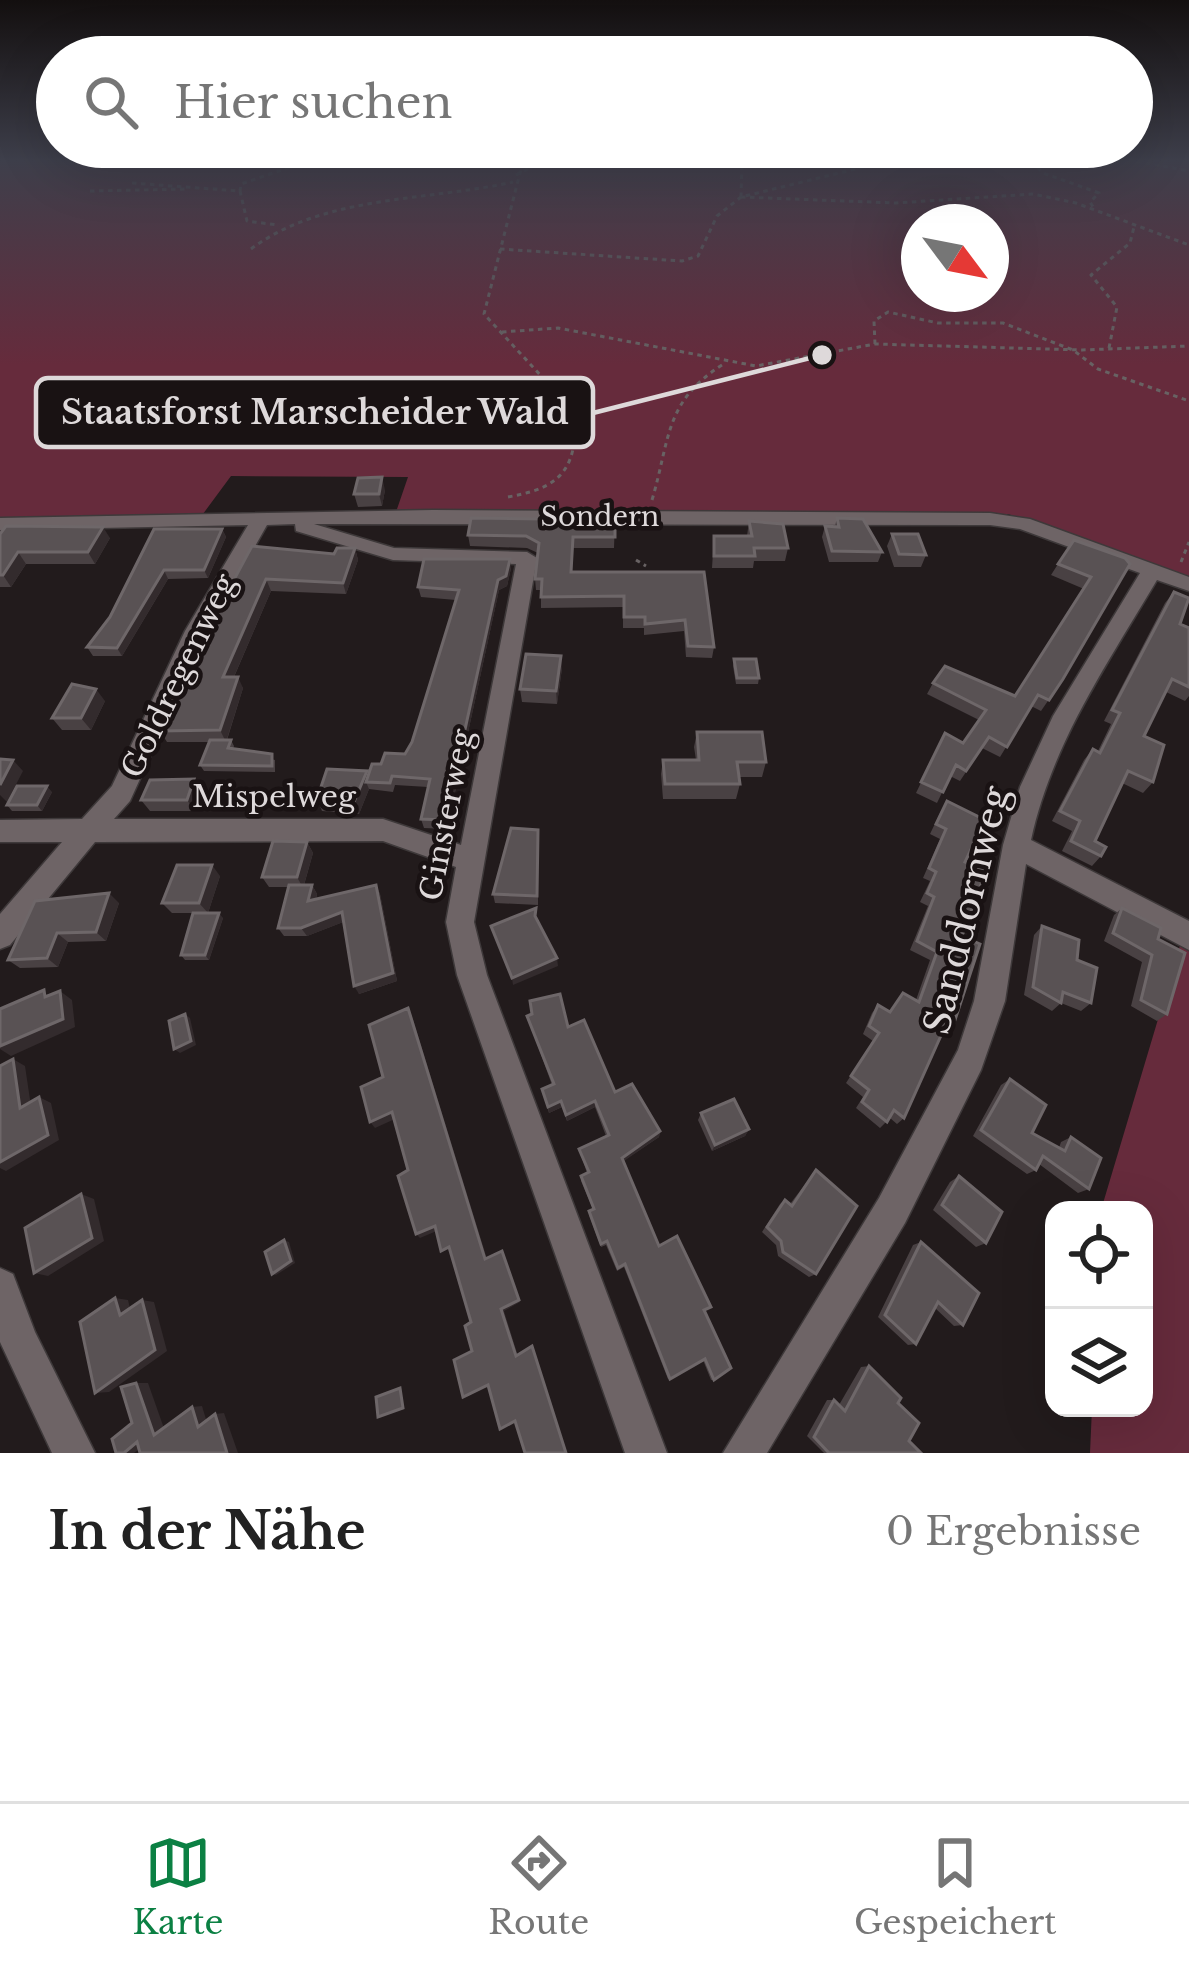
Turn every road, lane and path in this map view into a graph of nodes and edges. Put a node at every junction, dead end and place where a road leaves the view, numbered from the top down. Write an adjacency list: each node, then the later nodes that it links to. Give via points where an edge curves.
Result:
1 (279, 229): 8 (path)
2 (507, 229): 7 (path)
3 (711, 229): 7 (path, via 698,256 682,261)
4 (1133, 229): 12 (path, via 1130,243 1091,275 1117,300 1119,326)
5 (1142, 229): 6 (path)
6 (1189, 245)
7 (499, 248): 9 (path, via 483,295 484,314)
8 (251, 249)
9 (502, 332): 14 (path, via 558,328); 16 (path, via 556,392 574,460 552,487)
10 (875, 344): 13 (path); 13 (path, via 874,321 894,312 938,323 1003,323); 14 (path, via 774,365)
11 (1189, 346): 12 (path)
12 (1109, 348): 13 (path)
13 (1073, 350): 15 (path, via 1098,369)
14 (726, 363): 17 (path, via 690,383 673,406 671,440)
15 (1189, 401)
16 (505, 497)
17 (646, 517): 18 (street, Sondern); 22 (street, Sondern, via 1009,520)
18 (268, 522): 19 (street, Sondern); 25 (street, Goldregenweg, via 196,631 121,793); 27 (street, Ginsterweg, via 393,554 527,558)
19 (0, 524)
20 (636, 560): 21 (path)
21 (646, 566)
22 (1152, 571): 23 (street, Sondern); 26 (street, Sanddornweg, via 1059,729)
23 (1189, 584)
24 (0, 831): 25 (street, Mispelweg)
25 (86, 831): 27 (street, Mispelweg, via 382,830); 28 (street, Goldregenweg)
26 (1016, 845): 29 (street); 33 (street, Sanddornweg, via 995,984 971,1056)
27 (472, 860): 32 (street, Ginsterweg, via 460,922 472,975)
28 (0, 935)
29 (1189, 936)
30 (0, 1287): 31 (street)
31 (74, 1453)
32 (646, 1453)
33 (744, 1453)

